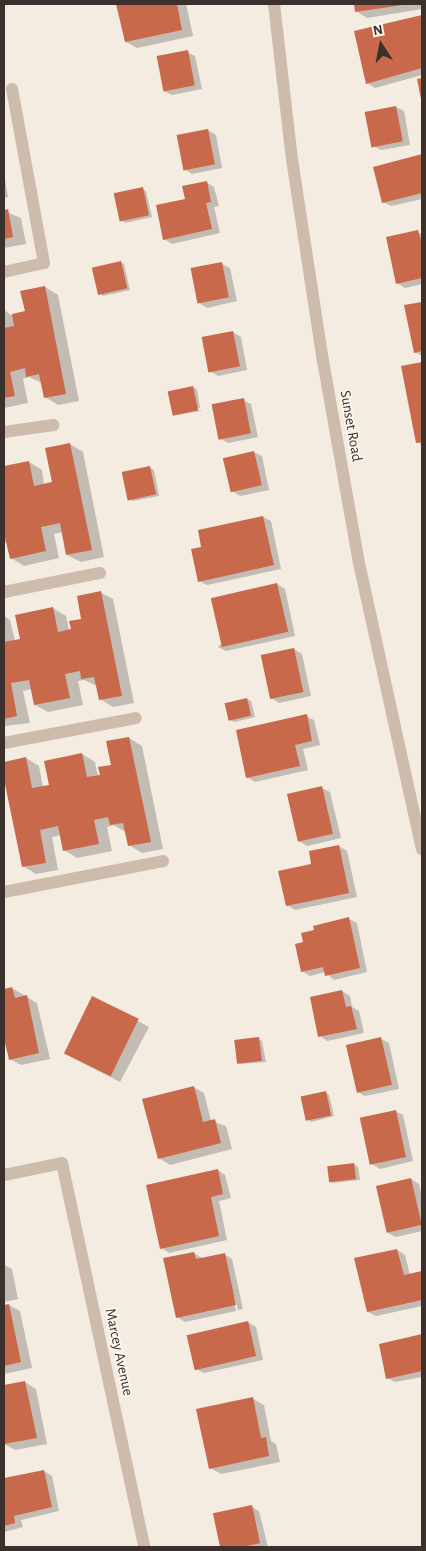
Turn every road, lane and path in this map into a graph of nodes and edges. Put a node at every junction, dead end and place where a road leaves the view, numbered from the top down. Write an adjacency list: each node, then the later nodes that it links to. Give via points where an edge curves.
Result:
1 (274, 4): 10 (street, Sunset Road, via 292,159 323,361 359,563)
2 (12, 89): 3 (street, via 44,262)
3 (4, 272)
4 (54, 425): 5 (street)
5 (4, 432)
6 (100, 572): 7 (street)
7 (4, 592)
8 (136, 718): 9 (street)
9 (4, 743)
10 (422, 850)
11 (163, 861): 12 (street)
12 (4, 892)
13 (4, 1175): 14 (street, Marcey Avenue, via 62,1163)
14 (144, 1547)

